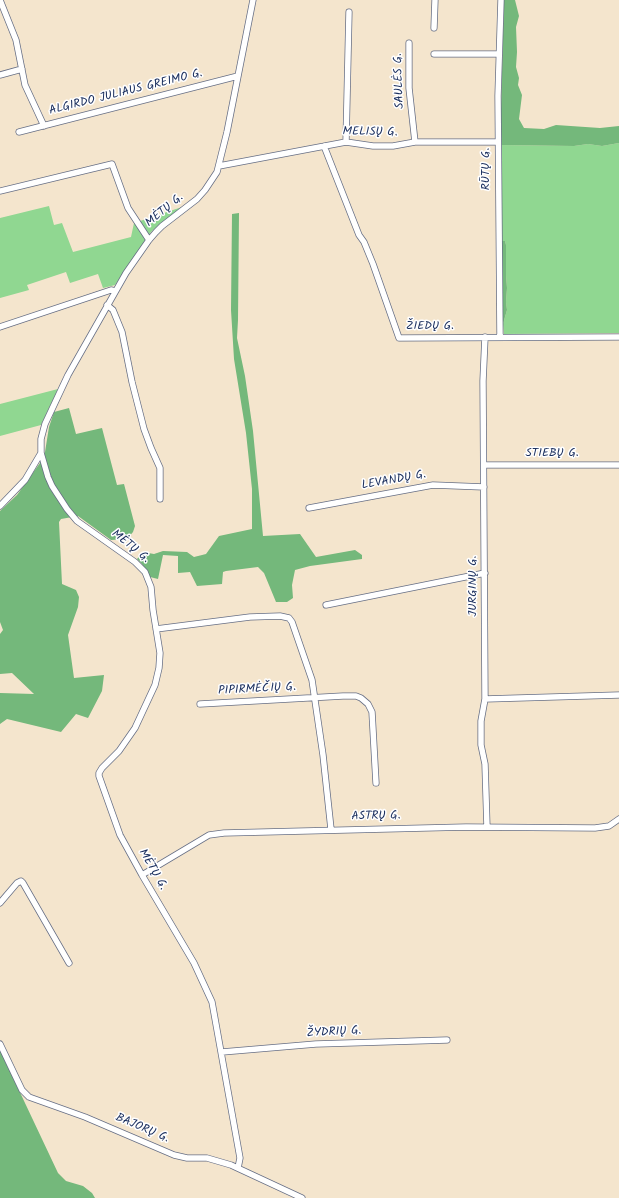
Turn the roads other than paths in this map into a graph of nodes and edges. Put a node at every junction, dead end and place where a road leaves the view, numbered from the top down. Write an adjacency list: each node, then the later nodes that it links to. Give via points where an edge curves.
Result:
1 (0, 0): 10 (street, via 16,40)
2 (253, 0): 12 (street, MĖTŲ G.)
3 (435, 0): 6 (street)
4 (501, 0): 9 (street, RŪTŲ G.)
5 (349, 12): 15 (street)
6 (434, 28)
7 (409, 43): 16 (street, SAULĖS G., via 409,88)
8 (434, 54): 9 (street)
9 (499, 54): 17 (street, RŪTŲ G.)
10 (22, 69): 11 (street); 13 (street, via 27,90)
11 (0, 75)
12 (238, 76): 13 (street, ALGIRDO JULIAUS GREIMO G.); 19 (street, MĖTŲ G.)
13 (44, 126): 14 (street, ALGIRDO JULIAUS GREIMO G.)
14 (19, 132)
15 (346, 142): 16 (street, MELISŲ G., via 393,146); 18 (street, MELISŲ G.)
16 (415, 142): 17 (street, MELISŲ G.)
17 (498, 142): 26 (street, RŪTŲ G.)
18 (324, 146): 19 (street, MELISŲ G.); 25 (street, ŽIEDŲ G., via 373,264 400,338)
19 (219, 166): 21 (street, MĖTŲ G., via 212,181 197,199 162,226)
20 (0, 191): 21 (street, via 112,164 128,208)
21 (149, 240): 22 (street, MĖTŲ G.)
22 (115, 291): 23 (street, MĖTŲ G.); 24 (street, via 111,290)
23 (107, 305): 28 (street, MĖTŲ G., via 68,375 45,424); 32 (street, via 113,310 122,332 144,429 160,468)
24 (0, 327)
25 (485, 337): 26 (street, ŽIEDŲ G.); 29 (street, JURGINŲ G.)
26 (500, 337): 27 (street, ŽIEDŲ G.)
27 (619, 337)
28 (41, 454): 33 (street, via 24,480); 37 (street, MĖTŲ G., via 52,486 67,509 77,520 145,572 151,587)
29 (484, 465): 30 (street, STIEBŲ G.); 31 (street, JURGINŲ G.)
30 (619, 465)
31 (484, 486): 34 (street, LEVANDŲ G., via 433,485); 35 (street, JURGINŲ G.)
32 (160, 499)
33 (0, 506)
34 (309, 508)
35 (484, 573): 36 (street); 40 (street, JURGINŲ G.)
36 (326, 605)
37 (156, 629): 39 (street, via 286,616 292,622 312,680); 46 (street, MĖTŲ G., via 160,653 155,685 135,728 99,773 120,835)
38 (619, 695): 40 (street)
39 (315, 698): 41 (street, PIPIRMĖČIŲ G.); 42 (street, PIPIRMĖČIŲ G., via 356,696 368,704 372,712); 45 (street)
40 (485, 699): 44 (street, JURGINŲ G., via 481,721 481,745 485,764)
41 (200, 704)
42 (376, 783)
43 (619, 819): 44 (street, ASTRŲ G., via 608,826 595,828)
44 (487, 827): 45 (street, ASTRŲ G.)
45 (331, 829): 46 (street, ASTRŲ G., via 209,835)
46 (142, 875): 51 (street, MĖTŲ G., via 204,983 212,1002)
47 (0, 903): 48 (street, via 21,881)
48 (69, 963)
49 (447, 1040): 51 (street, ŽYDRIŲ G., via 316,1044)
50 (0, 1044): 52 (street, BAJORŲ G., via 22,1090 29,1097 85,1117 174,1155 216,1160)
51 (222, 1052): 52 (street, MĖTŲ G., via 240,1158)
52 (238, 1168): 53 (street, BAJORŲ G.)
53 (302, 1198)

